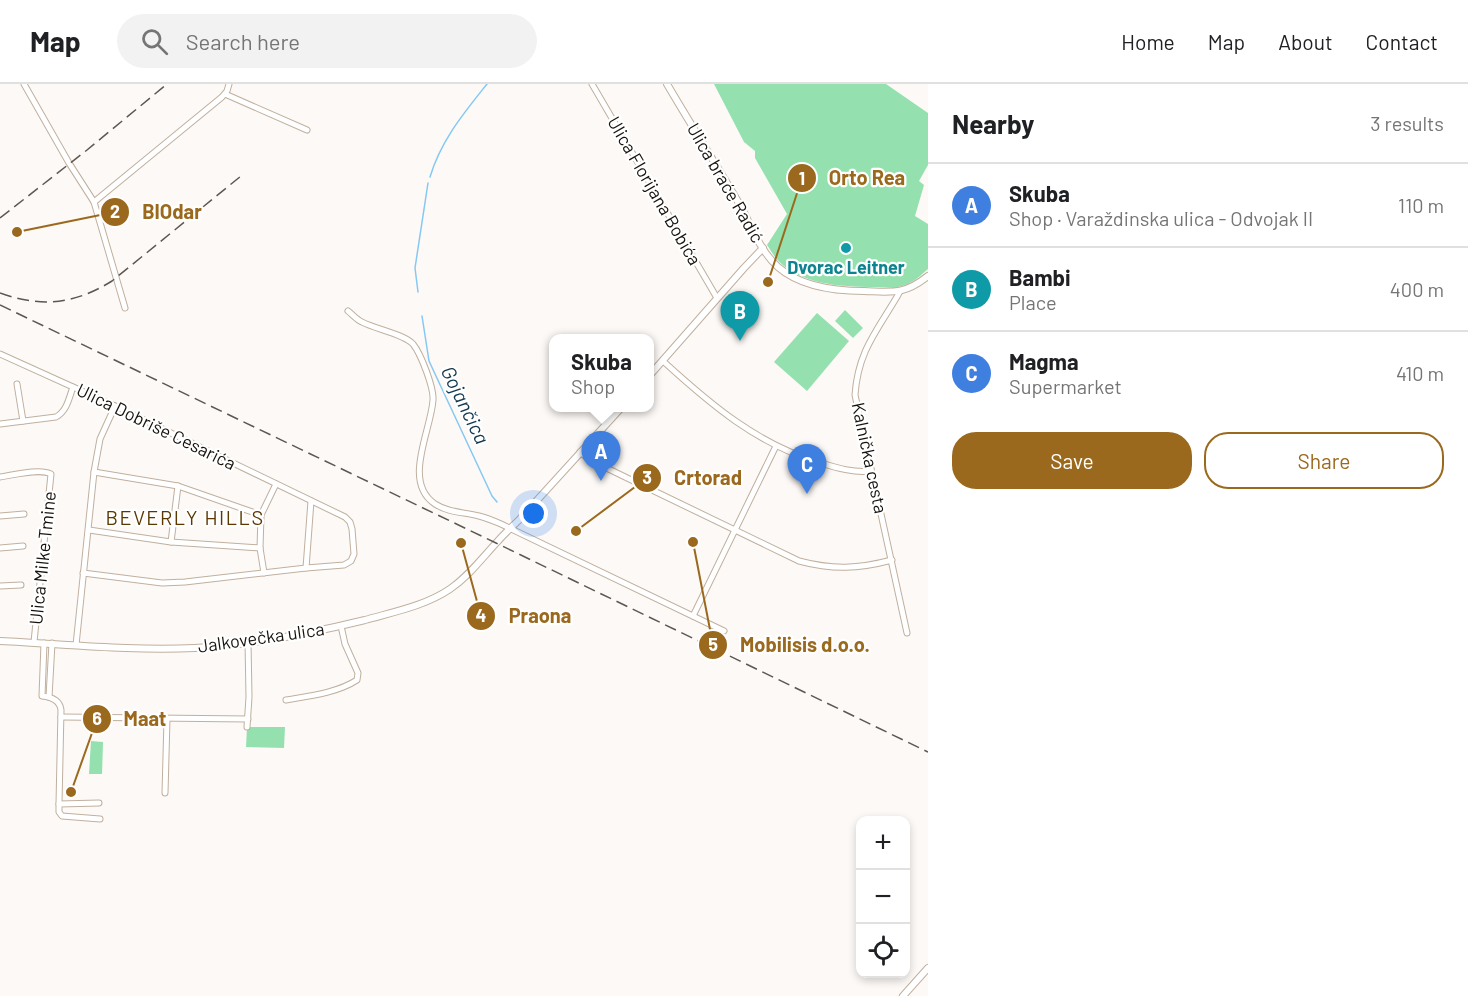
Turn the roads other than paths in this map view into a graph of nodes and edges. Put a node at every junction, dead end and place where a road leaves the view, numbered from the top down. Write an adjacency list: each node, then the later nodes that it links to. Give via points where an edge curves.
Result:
1 (24, 84): 7 (street)
2 (229, 84): 5 (street)
3 (592, 84): 11 (street, Ulica Florijana Bobića)
4 (667, 84): 8 (main road, Ulica braće Radić)
5 (225, 94): 6 (street); 7 (street)
6 (307, 130)
7 (94, 202): 12 (street)
8 (763, 248): 10 (main road, Ulica braće Radić, via 779,268 813,285 841,291); 11 (main road)
9 (928, 276): 10 (main road, Ulica braće Radić)
10 (900, 291): 25 (street, Kalnička cesta, via 866,349 857,374 855,395)
11 (717, 298): 15 (main road)
12 (125, 308)
13 (348, 310): 34 (street, via 360,321 410,342 422,363 433,400 419,469 426,495 452,512 478,516)
14 (0, 354): 18 (street, Ulica Dobriše Cesarića)
15 (663, 361): 16 (main road); 23 (street, via 732,419)
16 (654, 371)
17 (16, 384): 21 (street)
18 (73, 387): 19 (street, Ulica Dobriše Cesarića); 21 (street, via 60,415)
19 (115, 406): 26 (street, via 100,439); 28 (street, Ulica Dobriše Cesarića)
20 (617, 412): 24 (main road, Jalkovečka ulica)
21 (23, 421): 22 (street)
22 (0, 424)
23 (776, 446): 25 (street, via 833,467); 36 (street)
24 (580, 452): 34 (main road, Jalkovečka ulica); 36 (street)
25 (871, 471): 41 (street, Kalnička cesta)
26 (94, 472): 29 (street); 35 (street)
27 (0, 477): 52 (street, Ulica Milke Tmine, via 41,471 51,474)
28 (276, 484): 30 (street, Ulica Dobriše Cesarića); 32 (street)
29 (178, 486): 32 (street); 37 (street)
30 (311, 501): 42 (street); 42 (street, Ulica Dobriše Cesarića, via 350,522 354,554 344,565)
31 (24, 514): 33 (street)
32 (261, 515): 40 (street)
33 (0, 516)
34 (510, 528): 47 (street); 48 (main road, Jalkovečka ulica, via 461,580 443,593 402,610)
35 (89, 530): 37 (street); 43 (street)
36 (735, 530): 41 (street, via 799,561 820,566 848,568); 47 (street)
37 (171, 542): 40 (street)
38 (23, 546): 39 (street)
39 (0, 548)
40 (260, 548): 44 (street)
41 (892, 560): 50 (street, Kalnička cesta)
42 (306, 568): 44 (street, Ulica Dobriše Cesarića)
43 (83, 573): 44 (street, Ulica Dobriše Cesarića, via 162,583); 56 (street)
44 (264, 573)
45 (21, 585): 46 (street)
46 (0, 586)
47 (693, 616): 49 (street)
48 (341, 626): 53 (main road, Jalkovečka ulica); 58 (street, via 357,680)
49 (724, 631)
50 (907, 633)
51 (0, 641): 52 (main road, Jalkovečka ulica)
52 (34, 642): 54 (main road, Jalkovečka ulica)
53 (248, 642): 56 (main road, Jalkovečka ulica, via 180,649); 61 (street)
54 (44, 643): 55 (main road, Jalkovečka ulica); 57 (street)
55 (52, 643): 56 (main road, Jalkovečka ulica); 57 (street)
56 (76, 645)
57 (46, 696): 59 (street, via 60,705)
58 (286, 700)
59 (61, 717): 60 (street); 65 (street)
60 (167, 719): 61 (street); 63 (street)
61 (248, 719): 62 (street)
62 (247, 727)
63 (165, 793)
64 (99, 803): 65 (street)
65 (58, 804): 66 (street, via 59,812 65,816)
66 (100, 819)
67 (928, 968): 68 (main road)
68 (903, 996)

